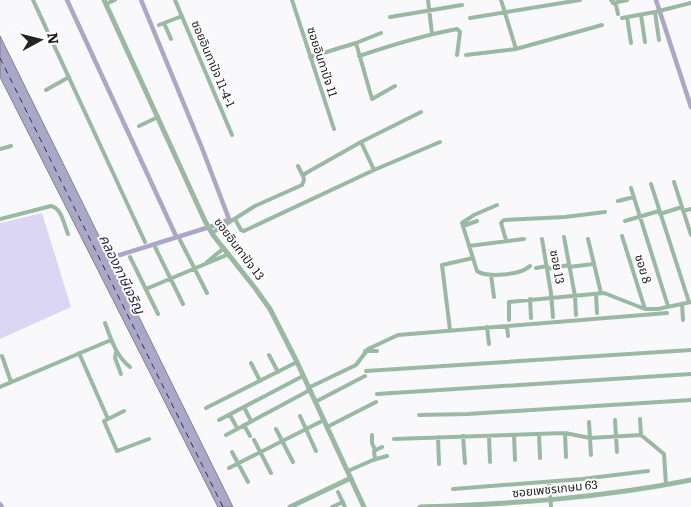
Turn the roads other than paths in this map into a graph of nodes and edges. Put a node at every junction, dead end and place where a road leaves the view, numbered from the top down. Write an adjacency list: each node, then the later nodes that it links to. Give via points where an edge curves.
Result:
1 (33, 0): 36 (street)
2 (115, 0): 10 (street)
3 (175, 0): 18 (street, ซอยอินทาปัจ 11-4-1)
4 (292, 0): 35 (street, ซอยอินทาปัจ 11)
5 (428, 0): 13 (street)
6 (501, 0): 14 (street)
7 (580, 0): 14 (street)
8 (627, 0): 9 (street)
9 (612, 1): 16 (street)
10 (105, 2): 40 (street, ซอยอินทาปัจ 13)
11 (691, 3): 15 (street)
12 (462, 5): 13 (street)
13 (430, 10): 19 (street); 25 (street)
14 (504, 11): 20 (street); 31 (street)
15 (655, 12): 17 (street); 27 (street)
16 (618, 14)
17 (641, 15): 28 (street); 30 (street, via 625,17)
18 (182, 16): 21 (street); 43 (street, ซอยอินทาปัจ 11-4-1)
19 (390, 17)
20 (470, 18)
21 (164, 23): 23 (street); 26 (street)
22 (602, 24): 31 (street)
23 (159, 25)
24 (381, 34): 29 (street)
25 (432, 34): 32 (street, via 460,30); 34 (street)
26 (171, 39)
27 (659, 40)
28 (645, 42)
29 (356, 43): 34 (street); 35 (street)
30 (631, 43)
31 (516, 49): 33 (street)
32 (457, 55)
33 (466, 55)
34 (359, 56): 37 (street, via 372,99)
35 (310, 57): 42 (street, ซอยอินทาปัจ 11)
36 (69, 77): 38 (street); 77 (street)
37 (395, 86)
38 (46, 90)
39 (421, 112): 44 (street)
40 (158, 117): 41 (street); 67 (street, ซอยอินทาปัจ 13)
41 (138, 126)
42 (334, 129)
43 (232, 135)
44 (361, 142): 49 (street); 50 (street)
45 (440, 142): 49 (street)
46 (11, 146): 47 (street)
47 (0, 149)
48 (298, 166): 50 (street)
49 (374, 170): 63 (street, via 244,231)
50 (302, 176): 63 (street, via 302,185 255,206)
51 (674, 182): 57 (street)
52 (651, 184): 60 (street)
53 (631, 188): 54 (street)
54 (634, 197): 55 (street); 61 (street)
55 (618, 201)
56 (497, 205): 66 (street, via 464,221)
57 (683, 209): 58 (street); 60 (street); 69 (street)
58 (691, 209)
59 (605, 212): 76 (street, via 504,220)
60 (660, 213): 61 (street); 101 (street)
61 (640, 217): 65 (street); 104 (street)
62 (0, 219): 68 (street, via 51,206 59,210)
63 (235, 219): 67 (street)
64 (477, 221): 66 (street)
65 (625, 221)
66 (463, 226): 78 (street)
67 (210, 229): 80 (street, ซอยอินทาปัจ 13)
68 (68, 234)
69 (691, 235)
70 (622, 236): 105 (street, ซอย 8)
71 (564, 237): 87 (street)
72 (524, 239): 76 (street)
73 (542, 239): 90 (street, ซอย 13)
74 (588, 239): 85 (street)
75 (180, 240): 88 (street)
76 (506, 240): 78 (street)
77 (145, 242)
78 (469, 246): 83 (street)
79 (155, 248): 92 (street)
80 (224, 248): 81 (street, ซอยอินทาปัจ 13); 84 (street)
81 (229, 254): 84 (street); 128 (street, ซอยอินทาปัจ 13, via 263,298)
82 (130, 257): 93 (street)
83 (473, 258): 91 (street, via 477,271); 117 (street, via 442,265)
84 (205, 263): 88 (street)
85 (593, 264): 87 (street); 95 (street)
86 (530, 266): 91 (street, via 523,271)
87 (569, 266): 90 (street); 97 (street)
88 (195, 268): 92 (street); 94 (street)
89 (536, 268): 90 (street)
90 (547, 268): 99 (street, ซอย 13)
91 (491, 275): 98 (street)
92 (170, 279): 93 (street); 102 (street)
93 (146, 290): 108 (street)
94 (206, 292)
95 (601, 293): 96 (street); 105 (street)
96 (596, 294): 97 (street); 106 (street)
97 (575, 296): 99 (street); 109 (street)
98 (494, 297)
99 (552, 298): 100 (street); 110 (street, ซอย 13)
100 (530, 299): 111 (street); 112 (street, via 508,303)
101 (690, 302): 103 (street)
102 (183, 304)
103 (682, 304): 104 (street); 113 (street)
104 (668, 306): 105 (street)
105 (645, 309)
106 (597, 313)
107 (667, 313): 115 (street)
108 (158, 314)
109 (576, 315)
110 (553, 317)
111 (531, 318)
112 (509, 320)
113 (683, 320)
114 (105, 323): 119 (street)
115 (507, 326): 116 (street); 118 (street)
116 (487, 327): 117 (street); 120 (street)
117 (450, 330): 122 (street, via 398,335)
118 (508, 336)
119 (111, 340): 124 (street); 125 (street)
120 (489, 344)
121 (691, 350): 141 (street, via 365,374)
122 (366, 351): 123 (street); 138 (street, via 356,365)
123 (377, 351)
124 (116, 352): 130 (street); 132 (street)
125 (79, 354): 136 (street); 149 (street)
126 (270, 355): 131 (street)
127 (2, 356): 136 (street)
128 (297, 362): 131 (street); 134 (street, ซอยอินทาปัจ 13)
129 (251, 363): 135 (street)
130 (130, 367)
131 (278, 372): 135 (street)
132 (121, 374)
133 (691, 374): 139 (street)
134 (303, 376): 138 (street, ซอยอินทาปัจ 13); 143 (street)
135 (260, 381): 144 (street)
136 (11, 382): 137 (street)
137 (0, 386)
138 (309, 389): 141 (street, ซอยอินทาปัจ 13); 156 (street)
139 (377, 394)
140 (691, 400): 147 (street)
141 (316, 402): 153 (street, ซอยอินทาปัจ 13)
142 (376, 402): 158 (street)
143 (244, 407): 146 (street); 150 (street)
144 (206, 408)
145 (124, 411): 149 (street)
146 (230, 415): 152 (street); 157 (street)
147 (418, 415)
148 (300, 416): 160 (street)
149 (108, 419): 173 (street, via 104,421 117,451)
150 (250, 419)
151 (640, 419): 166 (street)
152 (219, 420)
153 (324, 420): 158 (street, ซอยอินทาปัจ 13); 160 (street)
154 (615, 420): 170 (street)
155 (590, 422): 172 (street)
156 (244, 425): 163 (street); 167 (street)
157 (236, 426)
158 (327, 427): 195 (street, ซอยอินทาปัจ 13)
159 (276, 429): 176 (street)
160 (306, 429): 176 (street); 179 (street)
161 (565, 433): 162 (street); 172 (street); 185 (street)
162 (539, 434): 165 (street); 186 (street)
163 (226, 435)
164 (372, 435): 178 (street)
165 (514, 435): 169 (street); 188 (street)
166 (641, 435): 170 (street); 202 (street, via 663,453)
167 (250, 436)
168 (463, 436): 169 (street); 171 (street); 192 (street)
169 (489, 436): 190 (street)
170 (616, 436): 172 (street); 182 (street)
171 (438, 437): 174 (street); 193 (street)
172 (590, 438): 183 (street)
173 (149, 439)
174 (394, 439)
175 (254, 440): 181 (street)
176 (282, 441): 181 (street); 189 (street)
177 (382, 447): 178 (street)
178 (375, 450): 187 (street)
179 (316, 451)
180 (232, 452): 191 (street)
181 (260, 452): 191 (street); 197 (street)
182 (617, 452)
183 (591, 455)
184 (387, 456): 187 (street)
185 (566, 457)
186 (540, 458)
187 (375, 459): 195 (street)
188 (515, 460)
189 (293, 462)
190 (490, 462)
191 (238, 463): 194 (street); 200 (street)
192 (464, 463)
193 (439, 464)
194 (229, 468)
195 (348, 471): 198 (street, ซอยอินทาปัจ 13)
196 (648, 472): 201 (street)
197 (271, 473)
198 (351, 478): 209 (street); 212 (street, ซอยอินทาปัจ 13)
199 (691, 480): 202 (street, ซอยเพชรเกษม 63)
200 (248, 482)
201 (550, 482): 203 (street); 205 (street)
202 (666, 485): 205 (street, ซอยเพชรเกษม 63)
203 (453, 490)
204 (338, 492): 206 (street)
205 (550, 500): 208 (street, ซอยเพชรเกษม 63); 214 (street)
206 (343, 502): 210 (street); 211 (street)
207 (511, 505): 208 (street, ซอยเพชรเกษม 63); 213 (street, ซอยเพชรเกษม 63)
208 (532, 505)
209 (290, 507)
210 (332, 507)
211 (345, 507)
212 (364, 507)
213 (420, 507)
214 (551, 507)

